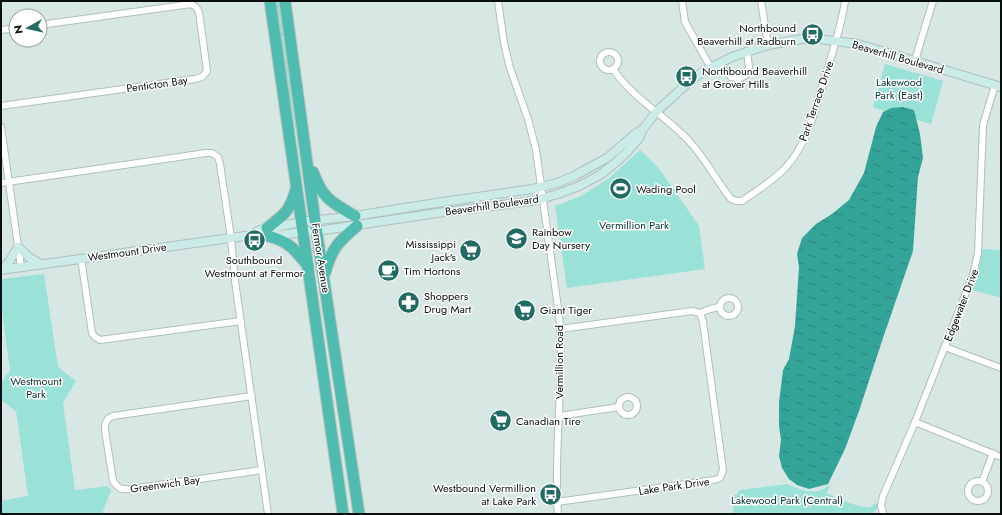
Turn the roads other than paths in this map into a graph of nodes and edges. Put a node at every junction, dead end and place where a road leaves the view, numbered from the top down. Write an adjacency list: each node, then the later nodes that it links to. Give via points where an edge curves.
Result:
1 (270, 1): 24 (highway, Fermor Avenue)
2 (285, 1): 21 (highway, Fermor Avenue)
3 (498, 1): 25 (street, Vermillion Road, via 510,68 536,150)
4 (682, 1): 14 (street, via 685,22)
5 (761, 1): 10 (street)
6 (845, 1): 9 (street, Park Terrace Drive)
7 (933, 1): 12 (street)
8 (48, 24): 17 (street, Penticton Bay, via 191,4 199,12 207,71 196,79)
9 (836, 41): 10 (street, Beaverhill Boulevard, via 802,39); 12 (street, Beaverhill Boulevard, via 858,44); 18 (street, Park Terrace Drive, via 807,134 798,151 774,178 742,201 731,199 690,142)
10 (768, 45): 11 (street, Beaverhill Boulevard)
11 (747, 51): 13 (street, Beaverhill Boulevard); 13 (street, via 749,67 746,74 739,79 731,77)
12 (915, 60): 16 (street, Beaverhill Boulevard)
13 (719, 64): 14 (street, Beaverhill Boulevard)
14 (711, 68): 18 (street, Beaverhill Boulevard, via 690,81)
15 (613, 69): 18 (street, Park Terrace Drive, via 627,87)
16 (998, 86): 43 (street, Edgewater Drive, via 983,125 976,264)
17 (1, 106)
18 (656, 112): 20 (street, Beaverhill Boulevard)
19 (1, 127): 22 (street)
20 (643, 129): 25 (street, Beaverhill Boulevard, via 594,166 557,183); 26 (street, Beaverhill Boulevard, via 627,152 600,175 579,186)
21 (306, 155): 27 (highway, via 324,195); 28 (highway, Fermor Avenue)
22 (9, 182): 23 (street); 31 (street, via 212,153 218,157 220,164); 32 (street)
23 (1, 183)
24 (296, 187): 29 (highway, Fermor Avenue); 30 (highway, via 288,210)
25 (541, 187): 26 (street, Vermillion Road); 27 (street, Beaverhill Boulevard)
26 (543, 198): 27 (street, Beaverhill Boulevard); 42 (street, Vermillion Road)
27 (356, 221): 28 (street, Beaverhill Boulevard); 38 (highway, via 335,247)
28 (316, 226): 29 (street, Westmount Drive); 38 (highway, Fermor Avenue)
29 (302, 227): 30 (street, Westmount Drive); 35 (highway, Fermor Avenue)
30 (268, 232): 31 (street, Westmount Drive); 35 (highway, via 287,243)
31 (231, 238): 33 (street, Westmount Drive); 41 (street)
32 (18, 247): 34 (street, via 32,260); 36 (street); 37 (street)
33 (81, 258): 34 (street, Westmount Drive); 41 (street, via 92,333 100,340)
34 (41, 264): 36 (street, Westmount Drive)
35 (308, 266): 55 (highway, Fermor Avenue)
36 (21, 267): 37 (street, Westmount Drive)
37 (1, 270)
38 (324, 277): 56 (highway, Fermor Avenue)
39 (719, 308): 40 (street)
40 (700, 313): 42 (street, via 692,311); 53 (street, Lake Park Drive, via 723,468 722,476 714,480)
41 (241, 321): 45 (street)
42 (560, 329): 47 (street, Vermillion Road)
43 (945, 346): 44 (street); 48 (street, Edgewater Drive)
44 (1001, 368)
45 (252, 396): 51 (street); 51 (street, Greenwich Bay, via 113,416 105,423 113,481 123,489)
46 (619, 407): 47 (street)
47 (559, 416): 53 (street, Vermillion Road)
48 (915, 422): 49 (street); 58 (street, Edgewater Drive, via 883,496)
49 (993, 453): 50 (street); 52 (street)
50 (1001, 457)
51 (262, 470): 54 (street)
52 (982, 482)
53 (557, 502): 57 (street, Vermillion Road)
54 (268, 514)
55 (343, 514)
56 (359, 514)
57 (558, 514)
58 (883, 514)

